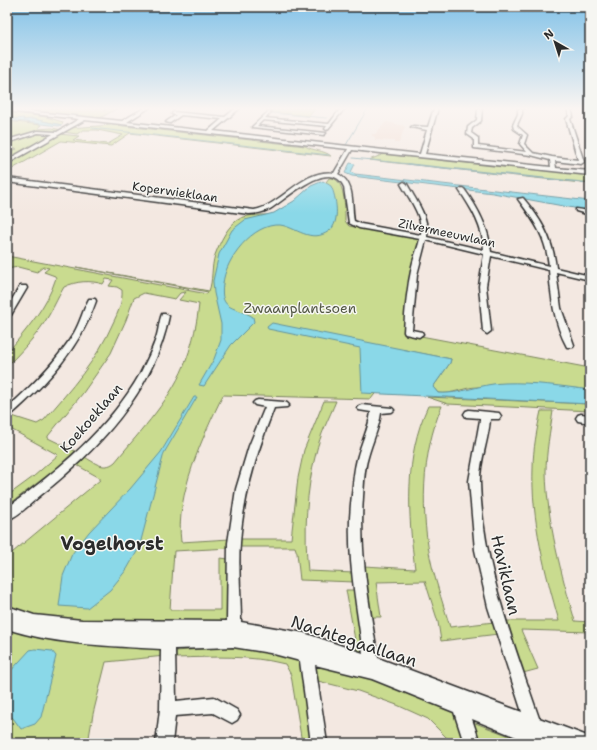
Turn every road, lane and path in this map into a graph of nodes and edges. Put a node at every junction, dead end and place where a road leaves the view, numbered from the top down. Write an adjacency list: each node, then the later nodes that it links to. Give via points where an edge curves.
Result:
1 (40, 143): 13 (street)
2 (298, 143): 7 (street)
3 (426, 143): 11 (street)
4 (476, 143): 10 (street, via 476,147)
5 (522, 143): 10 (street)
6 (575, 143): 12 (street, via 581,162)
7 (316, 145): 8 (street)
8 (344, 148): 9 (street); 16 (street)
9 (351, 148): 11 (street); 16 (street)
10 (531, 154): 12 (street)
11 (422, 156): 14 (street)
12 (552, 159): 14 (street)
13 (7, 162)
14 (554, 169): 15 (street)
15 (590, 173)
16 (333, 174): 17 (street, Koperwieklaan, via 314,177 267,208 249,212); 25 (street, Zilvermeeuwlaan, via 342,178 347,188 353,224)
17 (7, 180)
18 (412, 185): 25 (street, via 400,184 420,211)
19 (454, 190): 20 (street)
20 (462, 190): 21 (street); 26 (street, via 485,230)
21 (470, 191)
22 (529, 201): 27 (street, via 517,199 533,213 547,238)
23 (578, 210): 24 (street)
24 (589, 214)
25 (425, 238): 26 (street, Zilvermeeuwlaan); 34 (street, via 416,264 409,303 408,332)
26 (488, 252): 27 (street, Zilvermeeuwlaan); 33 (street, via 483,300)
27 (553, 268): 28 (street, Zilvermeeuwlaan); 35 (street, via 557,309)
28 (590, 278)
29 (23, 288): 31 (street)
30 (92, 301): 42 (street, via 80,329 63,354 42,380)
31 (7, 315)
32 (165, 316): 44 (street, Koekoeklaan, via 160,341 152,358 142,378 124,403 72,463)
33 (487, 331)
34 (419, 334)
35 (570, 344)
36 (258, 403): 37 (street)
37 (271, 404): 38 (street); 47 (street, via 254,446 242,489 234,543)
38 (284, 405)
39 (362, 408): 40 (street)
40 (376, 410): 41 (street); 51 (street, via 362,460 356,543)
41 (389, 410)
42 (7, 413)
43 (469, 414): 55 (street, Haviklaan, via 490,415 485,420 474,481 480,550 495,607)
44 (7, 515)
45 (7, 613): 48 (street, Nachtegaallaan, via 34,622)
46 (7, 622): 48 (street, Nachtegaallaan, via 28,629 78,637)
47 (234, 634): 48 (street, Nachtegaallaan); 49 (street, Nachtegaallaan); 50 (street, Nachtegaallaan)
48 (168, 636): 53 (street)
49 (304, 640): 50 (street); 51 (street, Nachtegaallaan)
50 (307, 656): 51 (street, Nachtegaallaan); 58 (street)
51 (372, 667): 52 (street, Nachtegaallaan)
52 (458, 701): 55 (street, Nachtegaallaan); 56 (street, Nachtegaallaan); 59 (street)
53 (168, 709): 54 (street, via 214,706); 57 (street)
54 (232, 715)
55 (534, 724): 56 (street, Haviklaan); 60 (street, Nachtegaallaan)
56 (545, 741)
57 (164, 743)
58 (319, 743)
59 (472, 743)
60 (585, 743)

